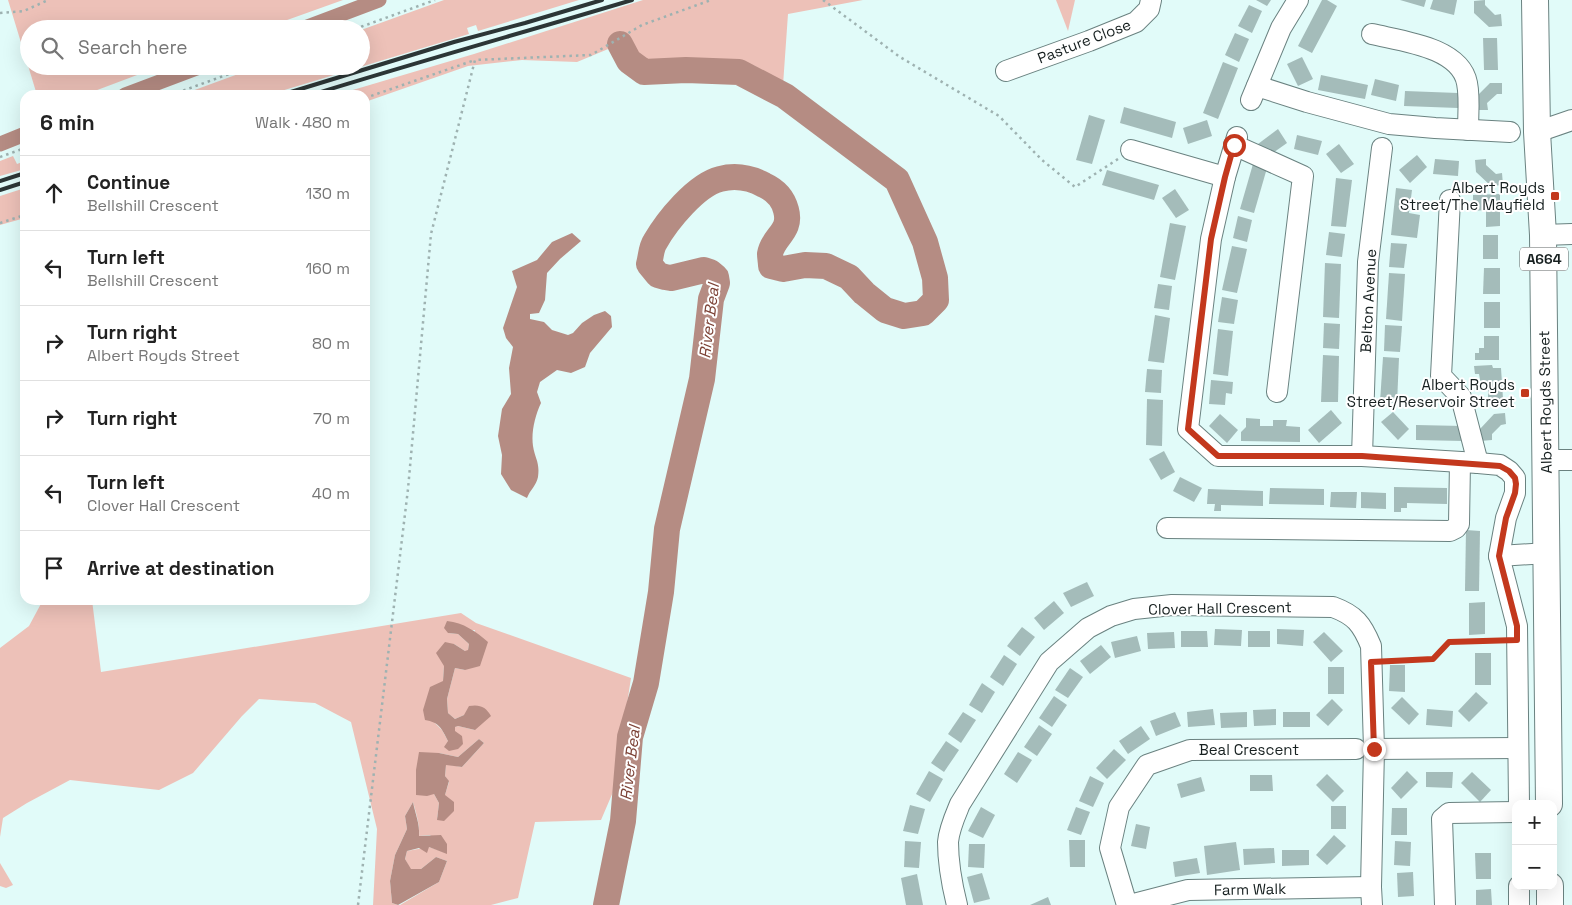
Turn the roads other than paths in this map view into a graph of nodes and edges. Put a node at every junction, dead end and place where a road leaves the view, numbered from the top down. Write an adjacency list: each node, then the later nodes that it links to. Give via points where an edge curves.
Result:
1 (1151, 0): 5 (street, Pasture Close, via 1149,9 1136,22)
2 (1298, 0): 7 (street, via 1281,28 1254,93 1307,102 1388,123)
3 (1535, 0): 9 (main road, Albert Royds Street / A664)
4 (1372, 34): 7 (street, via 1432,48 1459,67 1467,82)
5 (1006, 71)
6 (1572, 120): 9 (street)
7 (1468, 130): 8 (street)
8 (1510, 132)
9 (1537, 132): 15 (main road, Albert Royds Street / A664)
10 (1382, 148): 17 (street, Belton Avenue, via 1368,262)
11 (1131, 150): 12 (street)
12 (1225, 177): 16 (street, via 1236,141 1304,176); 17 (street, via 1211,239 1188,429 1218,456)
13 (1450, 200): 20 (street, via 1441,376 1461,397)
14 (1572, 234): 15 (street)
15 (1544, 236): 18 (main road, Albert Royds Street / A664)
16 (1277, 392)
17 (1362, 456): 20 (street)
18 (1545, 460): 19 (street); 22 (main road, Albert Royds Street / A664)
19 (1572, 460)
20 (1469, 462): 21 (street, via 1459,524 1450,531); 23 (street, via 1500,466 1515,478 1515,493 1506,518)
21 (1167, 528)
22 (1548, 553): 23 (street); 27 (main road, Albert Royds Street / A664)
23 (1499, 556): 24 (street, via 1517,626)
24 (1518, 748): 25 (street, Beal Crescent); 26 (street)
25 (1365, 749): 31 (street, Clover Hall Crescent); 32 (street, Clover Hall Crescent, via 1371,646 1365,630 1353,616 1332,607 1172,605 1134,609 1111,616 1088,628 1049,662 960,804 948,841 951,882); 33 (street, Beal Crescent, via 1190,750 1147,764 1119,806 1110,848)
26 (1519, 800)
27 (1549, 800)
28 (1512, 812): 34 (street, via 1449,813 1442,819)
29 (1519, 890): 35 (street)
30 (1550, 890): 36 (main road)
31 (1371, 896): 33 (street, Farm Walk, via 1188,890)
32 (957, 905)
33 (1129, 905)
34 (1445, 905)
35 (1519, 905)
36 (1550, 905)

